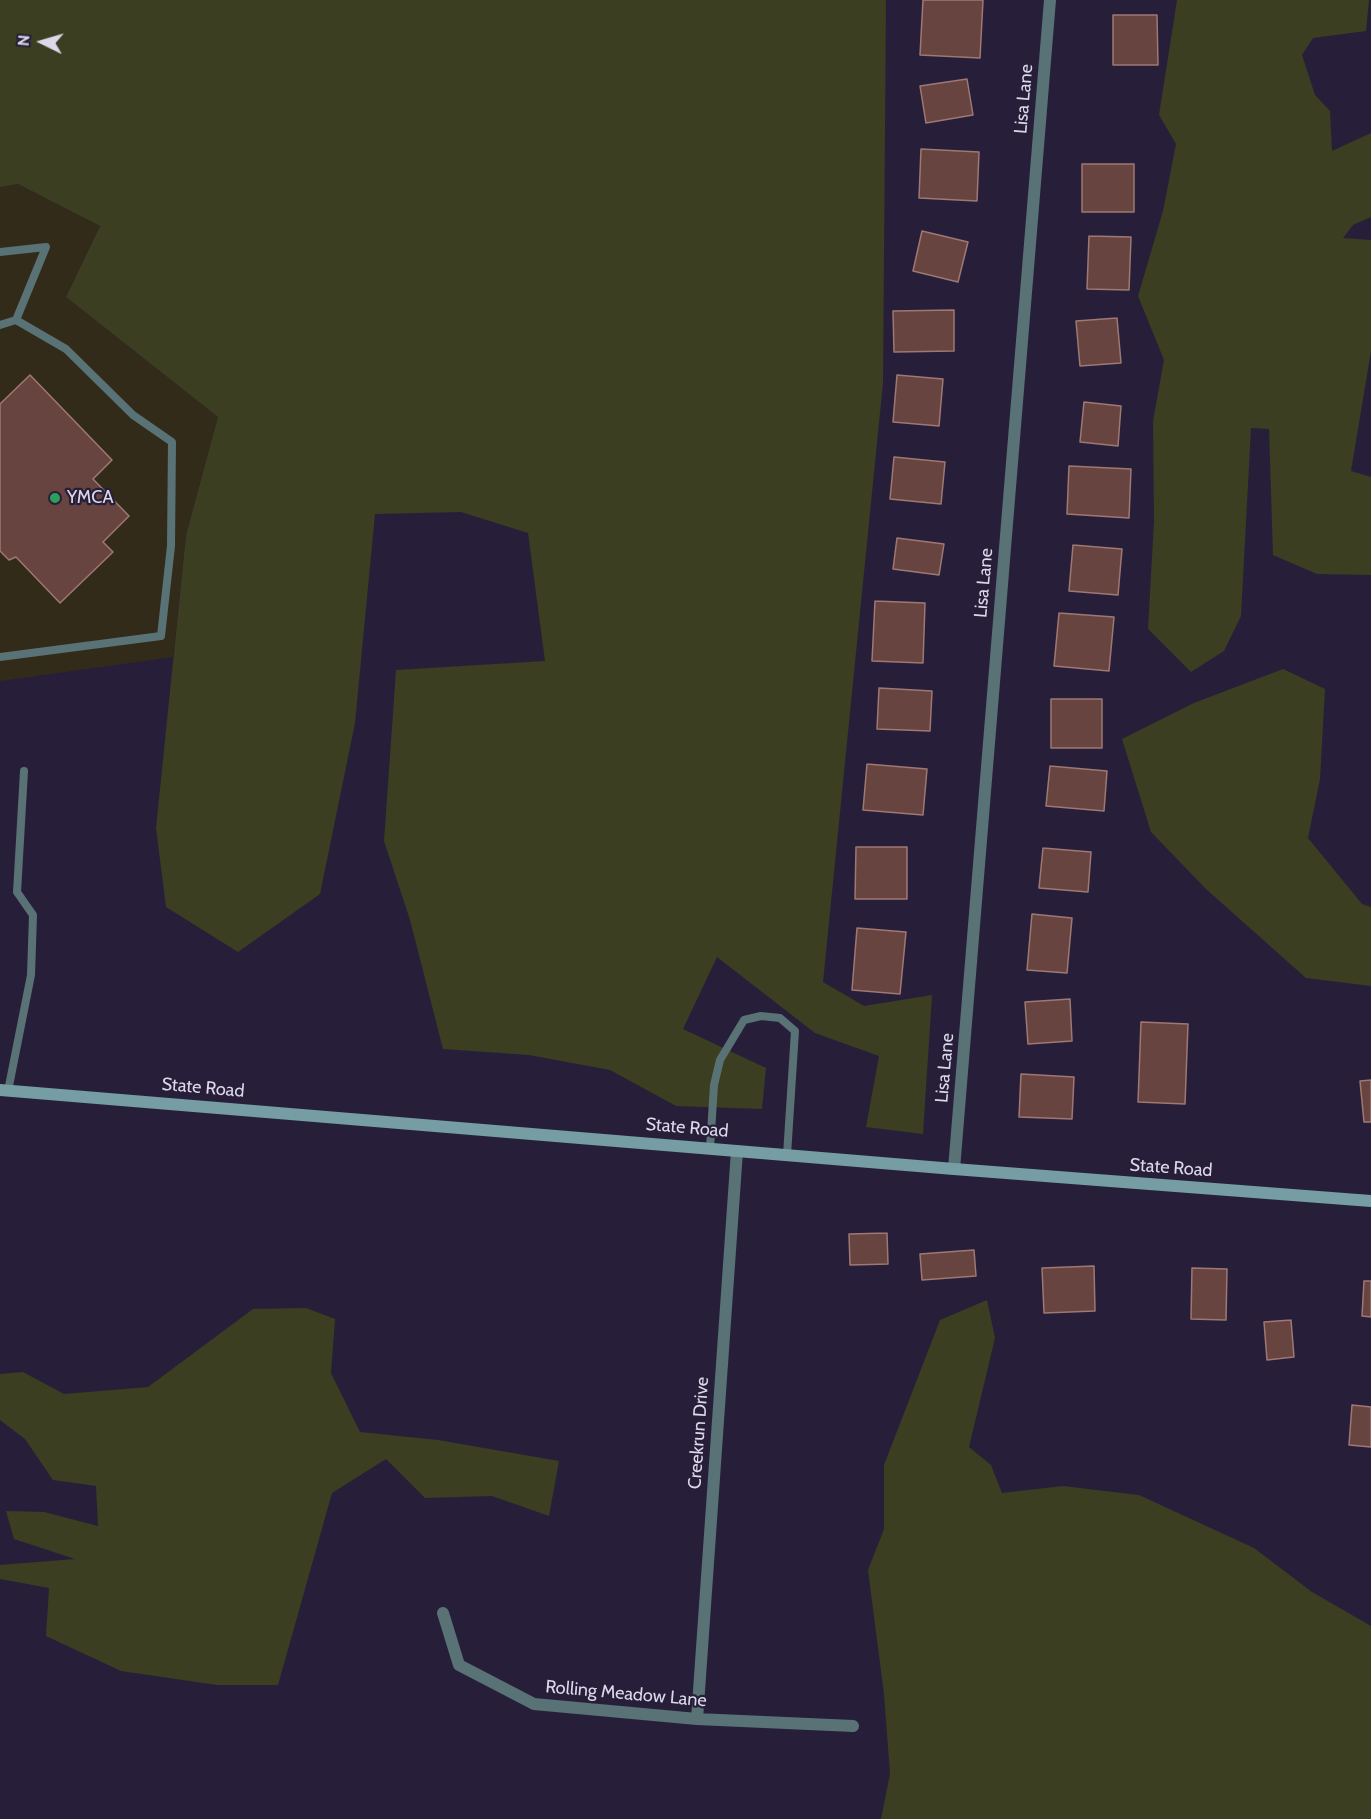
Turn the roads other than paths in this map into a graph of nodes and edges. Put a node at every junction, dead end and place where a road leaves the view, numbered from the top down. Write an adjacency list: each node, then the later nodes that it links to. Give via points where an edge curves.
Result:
1 (1050, 0): 11 (street, Lisa Lane)
2 (0, 252): 3 (lane, via 46,247)
3 (16, 320): 4 (lane); 5 (lane, via 66,349 133,415 172,442 171,546 161,636)
4 (0, 325)
5 (0, 657)
6 (24, 771): 7 (lane, via 17,892 33,915 31,975)
7 (4, 1090): 8 (main road, State Road)
8 (710, 1148): 9 (main road, State Road); 10 (lane, via 714,1085 720,1060 744,1020 761,1016 780,1018 795,1031)
9 (737, 1151): 10 (main road, State Road); 14 (street, Creekrun Drive)
10 (787, 1155): 11 (main road, State Road)
11 (954, 1169): 12 (main road, State Road)
12 (1371, 1201)
13 (443, 1613): 14 (street, Rolling Meadow Lane, via 459,1665 534,1704)
14 (697, 1719): 15 (street, Rolling Meadow Lane)
15 (853, 1726)

